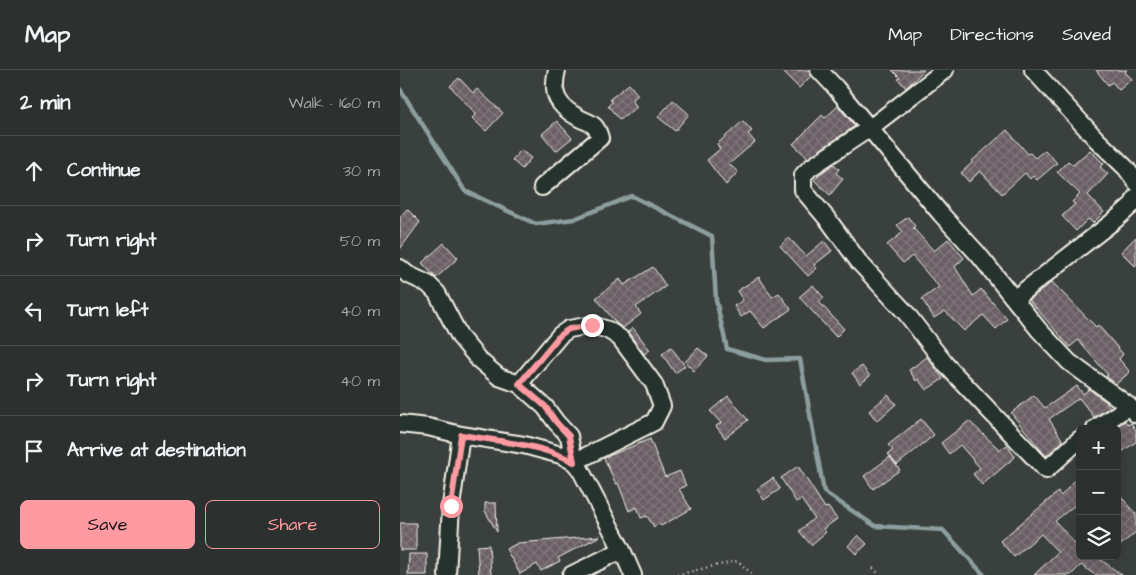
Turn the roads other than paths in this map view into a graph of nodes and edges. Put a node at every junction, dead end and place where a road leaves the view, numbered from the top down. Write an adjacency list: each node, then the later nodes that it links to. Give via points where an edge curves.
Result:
1 (557, 70): 7 (street, via 554,89 561,106 578,118 591,122 600,138)
2 (819, 70): 5 (street)
3 (945, 70): 5 (street)
4 (1033, 70): 6 (street)
5 (870, 128): 10 (street, via 940,214); 16 (street, via 810,168 803,175 803,190 946,365 1046,470)
6 (1136, 182)
7 (542, 187)
8 (1136, 197): 10 (street, via 1133,204 1115,220)
9 (400, 268): 11 (street, via 437,293 460,337 479,360 499,377)
10 (1015, 298): 12 (street, via 1039,330 1070,362)
11 (519, 384): 17 (street, via 545,406 569,436); 17 (street, via 560,335 569,329 592,325 620,338 654,384 662,406 654,422)
12 (1132, 410): 14 (street)
13 (400, 424): 15 (street)
14 (1103, 425)
15 (461, 435): 17 (street, via 524,445); 19 (street, via 451,506)
16 (1076, 443)
17 (574, 462): 18 (street)
18 (622, 550): 20 (street); 21 (street)
19 (447, 575)
20 (571, 575)
21 (633, 575)

